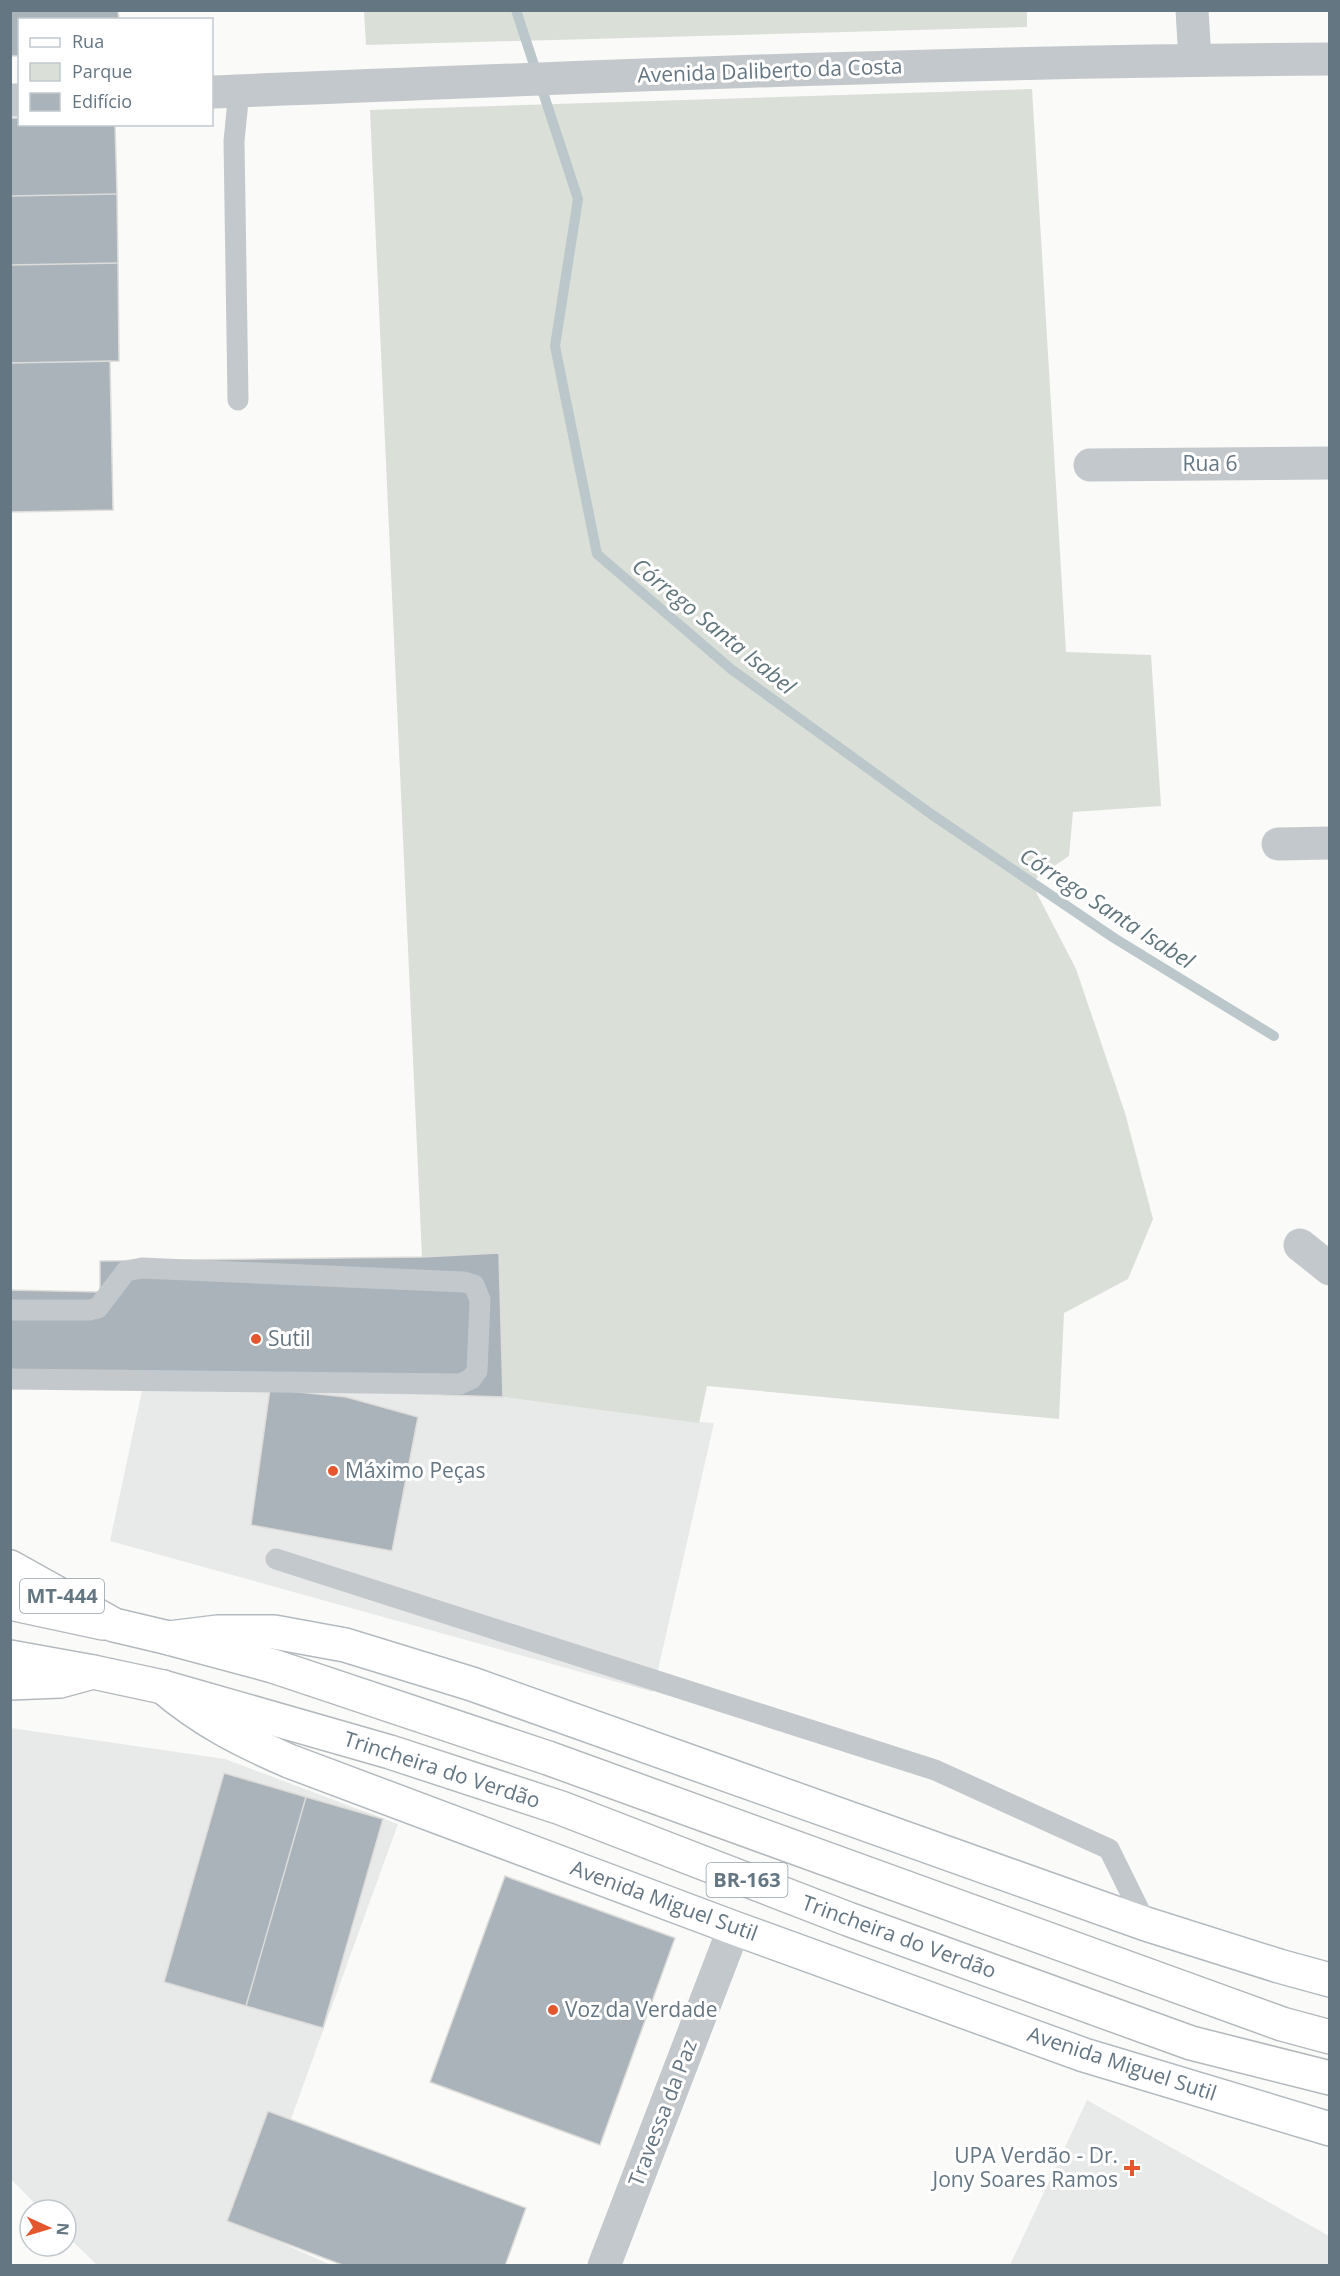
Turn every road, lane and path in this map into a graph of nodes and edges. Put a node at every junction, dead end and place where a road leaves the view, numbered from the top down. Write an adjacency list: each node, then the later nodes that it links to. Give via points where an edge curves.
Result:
1 (1192, 10): 3 (street)
2 (1329, 59): 3 (street, Avenida Daliberto da Costa)
3 (1195, 60): 4 (street, Avenida Daliberto da Costa, via 566,77)
4 (225, 91): 5 (lane, via 234,141)
5 (238, 400)
6 (1329, 463): 7 (street, Rua 6)
7 (1090, 465)
8 (1329, 843): 9 (street)
9 (1278, 844)
10 (1300, 1245): 11 (street)
11 (1329, 1269)
12 (10, 1310): 13 (lane, via 98,1308 126,1271 142,1268 464,1282 474,1285 480,1300 477,1371 460,1384)
13 (10, 1379)
14 (276, 1559): 23 (lane, via 936,1770 1109,1849)
15 (10, 1567): 17 (main road, MT-444)
16 (10, 1603): 17 (main road, BR-163)
17 (114, 1625): 18 (main road, BR-163)
18 (169, 1638): 23 (main road, via 218,1632 274,1632 345,1645 472,1684); 26 (main road, BR-163, via 273,1666 548,1758 1282,2024)
19 (10, 1656): 20 (main road, Avenida Miguel Sutil / BR-163)
20 (93, 1672): 21 (main road, via 60,1680); 22 (main road, Avenida Miguel Sutil / BR-163)
21 (10, 1683)
22 (163, 1687): 24 (main road, Avenida Miguel Sutil, via 213,1725 289,1761); 27 (main road, Trincheira do Verdão / BR-163, via 390,1752 561,1808 849,1919 1191,2043)
23 (1146, 1924): 25 (main road)
24 (734, 1928): 28 (main road, Avenida Miguel Sutil, via 1084,2055); 29 (street, Travessa da Paz)
25 (1329, 1980)
26 (1329, 2037)
27 (1329, 2078)
28 (1329, 2129)
29 (604, 2265)

